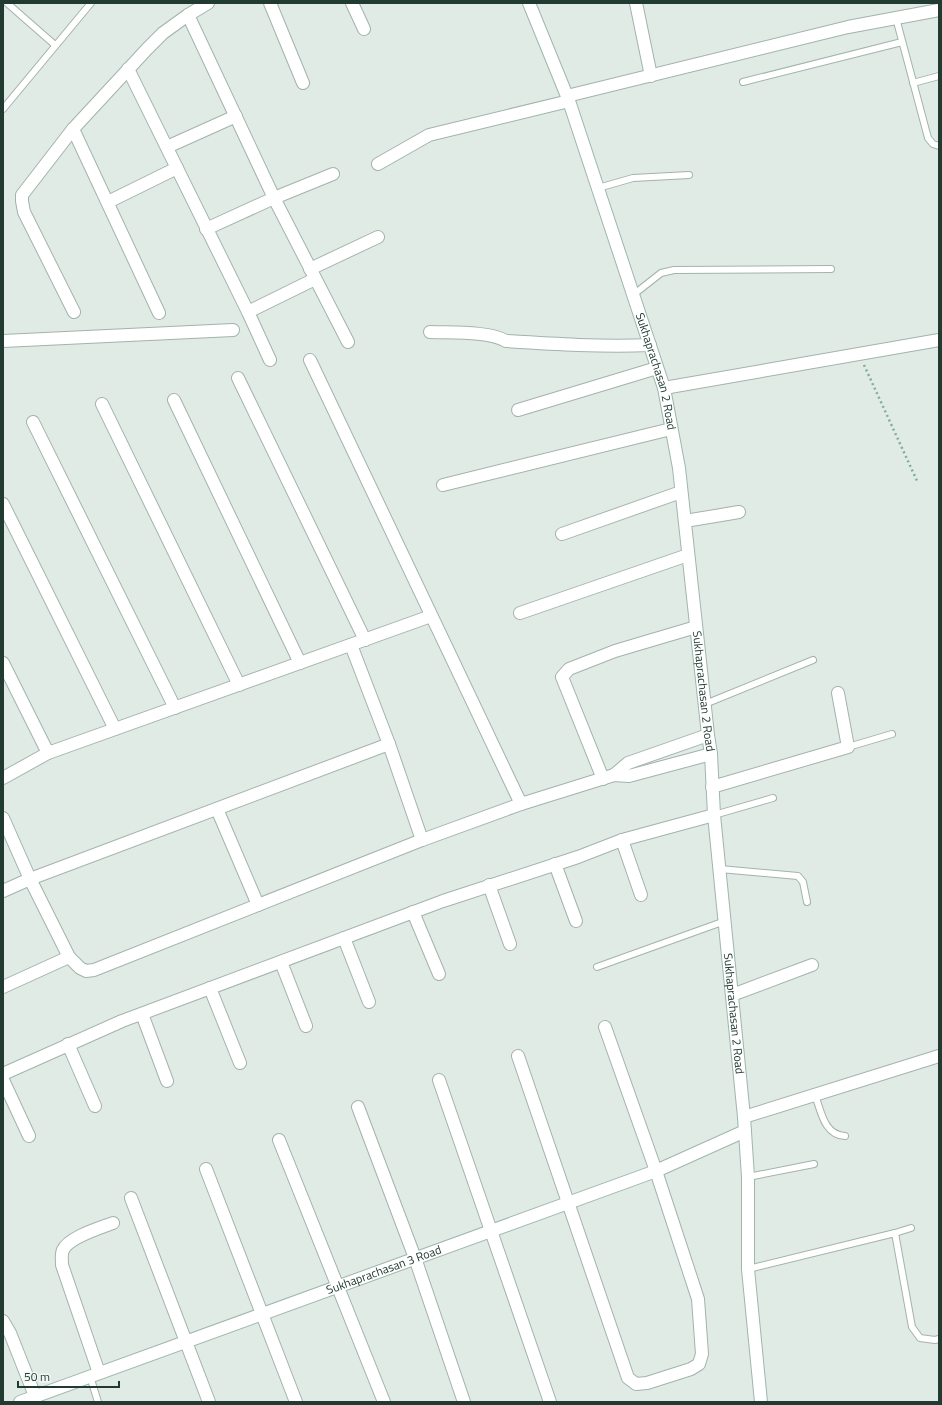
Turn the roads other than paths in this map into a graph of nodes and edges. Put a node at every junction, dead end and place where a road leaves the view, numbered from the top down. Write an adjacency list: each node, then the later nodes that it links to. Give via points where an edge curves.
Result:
1 (7, 3): 13 (lane)
2 (90, 3): 13 (lane)
3 (208, 3): 9 (street)
4 (270, 3): 18 (street)
5 (352, 3): 11 (street)
6 (528, 3): 20 (street, Sukhaprachasan 2 Road)
7 (636, 3): 15 (street)
8 (939, 10): 10 (street)
9 (188, 15): 14 (street, via 163,33); 22 (street)
10 (896, 18): 12 (lane); 15 (street, via 848,27)
11 (364, 29)
12 (902, 42): 17 (lane); 19 (lane)
13 (55, 45): 21 (lane)
14 (128, 69): 23 (street); 25 (street)
15 (651, 76): 20 (street)
16 (939, 76): 19 (lane)
17 (743, 82)
18 (303, 83)
19 (913, 83): 24 (lane, via 928,138)
20 (568, 99): 26 (street, via 430,135); 30 (street, Sukhaprachasan 2 Road)
21 (3, 108)
22 (236, 116): 25 (street); 31 (street)
23 (73, 129): 32 (street); 38 (street, via 22,195 22,201 24,212)
24 (939, 146)
25 (167, 148): 27 (street)
26 (378, 164)
27 (177, 168): 32 (street); 33 (street)
28 (333, 174): 31 (street)
29 (689, 175): 30 (lane, via 633,178)
30 (598, 188): 37 (street, Sukhaprachasan 2 Road)
31 (274, 198): 33 (street); 36 (street)
32 (108, 202): 40 (street)
33 (206, 229): 39 (street)
34 (378, 237): 36 (street)
35 (831, 269): 37 (lane, via 674,270 661,272)
36 (312, 274): 39 (street); 45 (street)
37 (633, 295): 46 (street, Sukhaprachasan 2 Road)
38 (74, 312)
39 (248, 312): 47 (street)
40 (159, 313)
41 (233, 330): 44 (street)
42 (430, 332): 46 (street, via 473,334 499,337 506,341 572,346)
43 (939, 340): 51 (street)
44 (3, 341)
45 (348, 342)
46 (650, 345): 49 (street, Sukhaprachasan 2 Road)
47 (270, 360)
48 (310, 360): 65 (street)
49 (657, 368): 51 (street, Sukhaprachasan 2 Road); 54 (street)
50 (238, 378): 67 (street)
51 (664, 388): 56 (street, Sukhaprachasan 2 Road)
52 (174, 400): 71 (street)
53 (102, 404): 72 (street)
54 (518, 410)
55 (32, 422): 75 (street)
56 (671, 430): 57 (street); 58 (street, Sukhaprachasan 2 Road)
57 (443, 485)
58 (681, 492): 61 (street, Sukhaprachasan 2 Road); 62 (street)
59 (3, 504): 76 (street)
60 (739, 512): 61 (street)
61 (685, 521): 63 (street, Sukhaprachasan 2 Road)
62 (562, 534)
63 (688, 555): 64 (street); 66 (street, Sukhaprachasan 2 Road)
64 (520, 613)
65 (431, 616): 67 (street); 88 (street)
66 (696, 627): 74 (street, Sukhaprachasan 2 Road); 85 (street, via 615,651 569,669 562,677)
67 (365, 640): 68 (street)
68 (351, 645): 71 (street); 79 (street)
69 (813, 660): 74 (lane)
70 (3, 663): 81 (street)
71 (300, 663): 72 (street)
72 (239, 685): 75 (street)
73 (838, 693): 80 (street)
74 (705, 704): 78 (street, Sukhaprachasan 2 Road)
75 (175, 708): 76 (street)
76 (115, 729): 81 (street)
77 (892, 734): 80 (lane)
78 (708, 735): 82 (street, Sukhaprachasan 2 Road); 83 (street, via 628,763)
79 (389, 744): 89 (street); 92 (street)
80 (848, 746): 86 (street)
81 (48, 753): 84 (street)
82 (711, 754): 83 (street, via 629,776); 86 (street, Sukhaprachasan 2 Road)
83 (614, 775): 85 (street)
84 (3, 778)
85 (603, 779): 88 (street)
86 (712, 787): 90 (street, Sukhaprachasan 2 Road)
87 (773, 798): 90 (lane)
88 (521, 804): 92 (street)
89 (217, 809): 96 (street); 101 (street)
90 (714, 815): 93 (street); 95 (street, Sukhaprachasan 2 Road)
91 (3, 818): 96 (street)
92 (422, 840): 101 (street)
93 (622, 840): 94 (street); 99 (street)
94 (555, 864): 97 (street); 104 (street)
95 (720, 869): 100 (lane, via 798,876 803,882); 103 (street, Sukhaprachasan 2 Road)
96 (30, 879): 98 (street); 107 (street)
97 (489, 886): 102 (street); 106 (street)
98 (3, 891)
99 (641, 895)
100 (807, 902)
101 (258, 905): 107 (street, via 94,970 86,971 80,968)
102 (413, 912): 105 (street); 111 (street)
103 (725, 921): 110 (lane); 114 (street, Sukhaprachasan 2 Road)
104 (576, 922)
105 (344, 938): 108 (street); 115 (street)
106 (510, 944)
107 (69, 956): 112 (street)
108 (281, 962): 113 (street); 117 (street)
109 (812, 965): 114 (street)
110 (597, 967)
111 (439, 974)
112 (3, 987)
113 (210, 988): 116 (street); 122 (street)
114 (732, 995): 130 (street, Sukhaprachasan 2 Road)
115 (369, 1002)
116 (142, 1014): 119 (street); 126 (street)
117 (306, 1026)
118 (605, 1027): 137 (street)
119 (68, 1044): 123 (street); 128 (street)
120 (518, 1056): 140 (street)
121 (939, 1056): 127 (street)
122 (240, 1063)
123 (3, 1074)
124 (3, 1080): 132 (street)
125 (439, 1080): 143 (street)
126 (167, 1081)
127 (815, 1095): 130 (street); 133 (lane, via 830,1130 837,1135)
128 (96, 1106)
129 (358, 1107): 145 (street)
130 (744, 1117): 131 (street, Sukhaprachasan 2 Road)
131 (745, 1131): 137 (street, Sukhaprachasan 3 Road); 138 (street, Sukhaprachasan 2 Road)
132 (30, 1136)
133 (845, 1136)
134 (280, 1140): 147 (street)
135 (814, 1164): 138 (lane)
136 (206, 1169): 148 (street)
137 (656, 1171): 140 (street, Sukhaprachasan 3 Road); 140 (street, via 698,1299 702,1354 699,1364 691,1369 647,1383 636,1384 628,1378)
138 (748, 1177): 146 (street, Sukhaprachasan 2 Road)
139 (131, 1198): 151 (street)
140 (568, 1203): 143 (street, Sukhaprachasan 3 Road)
141 (112, 1223): 152 (street, via 69,1242 63,1249 62,1257 62,1266)
142 (911, 1228): 144 (lane)
143 (491, 1231): 145 (street, Sukhaprachasan 3 Road); 160 (street)
144 (895, 1233): 146 (lane); 150 (lane, via 912,1327 920,1338)
145 (416, 1258): 147 (street, Sukhaprachasan 3 Road); 159 (street)
146 (748, 1269): 161 (street, Sukhaprachasan 2 Road)
147 (339, 1286): 148 (street, Sukhaprachasan 3 Road); 158 (street)
148 (262, 1314): 151 (street, Sukhaprachasan 3 Road); 157 (street)
149 (3, 1321): 153 (street)
150 (939, 1339)
151 (186, 1341): 152 (street, Sukhaprachasan 3 Road); 156 (street)
152 (95, 1375): 153 (street, Sukhaprachasan 3 Road); 155 (lane)
153 (35, 1396): 154 (street, Sukhaprachasan 3 Road)
154 (20, 1402)
155 (98, 1402)
156 (209, 1402)
157 (296, 1402)
158 (384, 1402)
159 (464, 1402)
160 (550, 1402)
161 (761, 1402)

